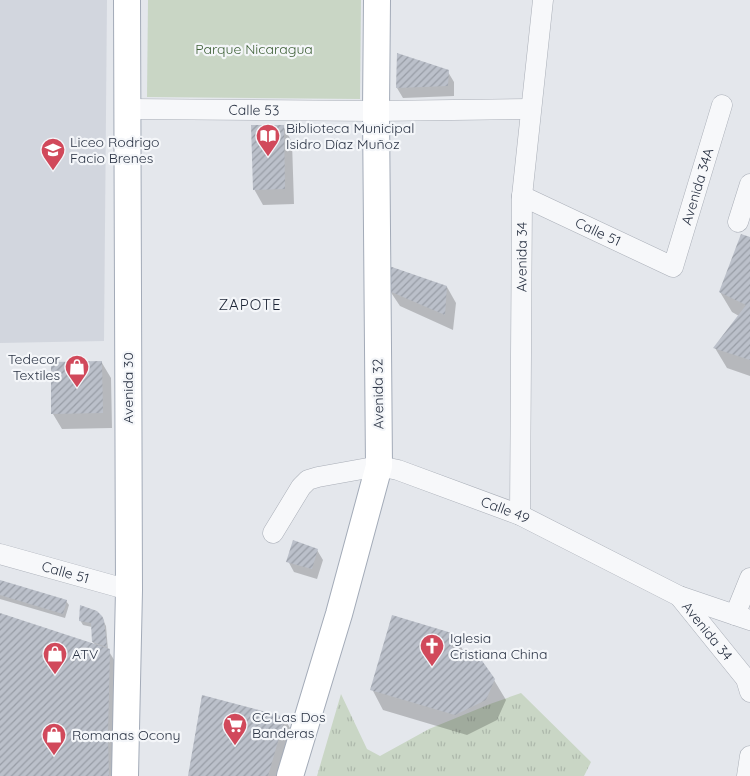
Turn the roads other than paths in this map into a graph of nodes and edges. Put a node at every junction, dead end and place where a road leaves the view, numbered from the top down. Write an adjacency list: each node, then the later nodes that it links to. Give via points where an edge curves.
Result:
1 (127, 0): 5 (main road, Avenida 30)
2 (377, 0): 7 (main road, Avenida 32)
3 (543, 0): 6 (street, Avenida 34)
4 (722, 105): 11 (street, Avenida 34A)
5 (128, 109): 7 (street, Calle 53); 17 (main road, Avenida 30)
6 (530, 110): 7 (street, Calle 53); 9 (street, Avenida 34)
7 (376, 111): 12 (main road, Avenida 32)
8 (750, 184): 10 (street)
9 (522, 196): 11 (street, Calle 51); 13 (street, Avenida 34)
10 (738, 222)
11 (673, 267)
12 (379, 466): 13 (street, Calle 49); 14 (street, Calle 49, via 308,480); 23 (main road, Avenida 32)
13 (520, 515): 18 (street, Calle 49)
14 (273, 533)
15 (0, 554): 17 (street, Calle 51)
16 (750, 578): 19 (street)
17 (129, 590): 22 (main road, Avenida 30)
18 (678, 596): 19 (street, Calle 49); 20 (street, Avenida 34, via 746,679)
19 (742, 617)
20 (750, 692)
21 (750, 756): 24 (street)
22 (125, 776)
23 (290, 776)
24 (747, 776)

